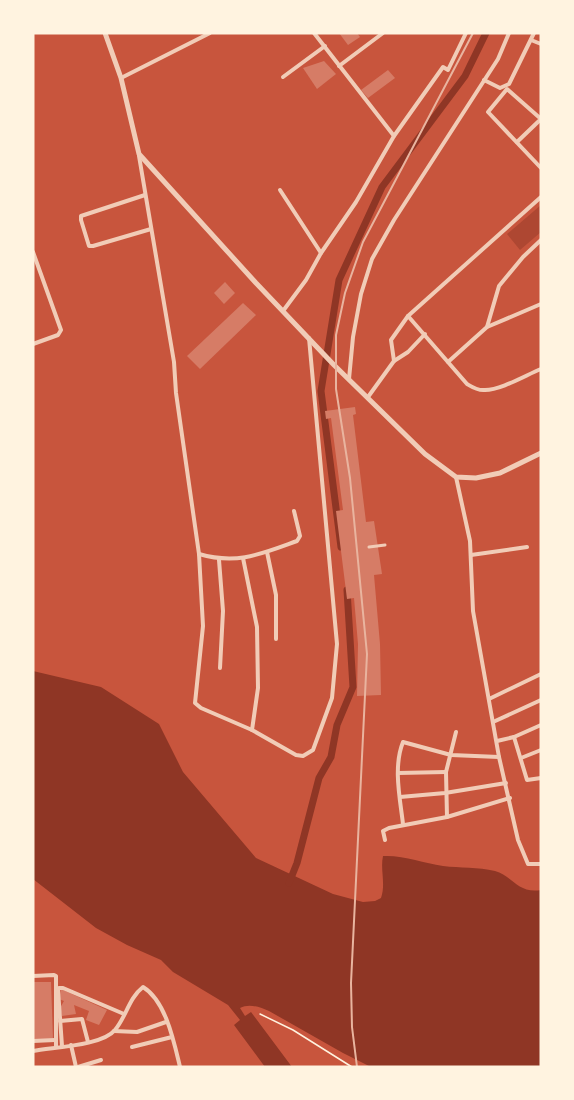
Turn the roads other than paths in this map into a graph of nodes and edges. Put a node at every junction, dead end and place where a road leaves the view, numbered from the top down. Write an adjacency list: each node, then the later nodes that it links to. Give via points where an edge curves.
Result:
1 (105, 33): 13 (street)
2 (210, 33): 13 (street)
3 (314, 33): 10 (street)
4 (382, 33): 11 (street)
5 (466, 33): 16 (street, via 448,70 443,67)
6 (509, 33): 14 (street)
7 (534, 33): 8 (street)
8 (531, 40): 9 (street); 14 (street, via 509,84 500,88)
9 (541, 44)
10 (325, 46): 11 (street); 12 (street)
11 (339, 66): 16 (street)
12 (283, 77)
13 (121, 78): 18 (street)
14 (484, 80): 37 (street, via 372,259 353,336)
15 (541, 119): 17 (street); 17 (street, via 506,89 488,113)
16 (394, 136): 26 (street)
17 (517, 142): 19 (street)
18 (139, 154): 21 (street); 28 (street)
19 (541, 168)
20 (280, 190): 26 (street)
21 (145, 195): 23 (street); 23 (street, via 81,216 81,220 89,246)
22 (541, 197): 29 (street)
23 (151, 229): 46 (street, via 174,362)
24 (541, 240): 30 (street, via 499,286)
25 (33, 252): 33 (street, via 61,330 58,335)
26 (321, 253): 28 (street)
27 (541, 304): 30 (street)
28 (283, 311): 32 (street)
29 (408, 316): 31 (street); 34 (street, via 391,340)
30 (487, 327): 35 (street)
31 (425, 334): 34 (street); 35 (street)
32 (309, 338): 37 (street); 57 (street, via 337,644 332,698 309,754 296,755)
33 (33, 344)
34 (393, 362): 38 (street)
35 (448, 362): 36 (street, via 466,384 484,391)
36 (541, 369)
37 (349, 380): 38 (street)
38 (368, 397): 40 (street, via 425,454)
39 (541, 453): 40 (street, via 500,473)
40 (456, 477): 47 (street)
41 (294, 511): 45 (street, via 300,536)
42 (386, 544): 43 (street)
43 (369, 547)
44 (527, 547): 47 (street)
45 (267, 552): 48 (street); 50 (street, via 276,595)
46 (199, 554): 49 (street); 57 (street, via 203,626 195,703)
47 (471, 555): 53 (street, via 473,611)
48 (243, 558): 49 (street); 57 (street, via 257,627 258,688)
49 (219, 560): 51 (street, via 223,611)
50 (276, 639)
51 (220, 668)
52 (541, 674): 53 (street)
53 (489, 699): 55 (street)
54 (541, 700): 55 (street)
55 (494, 722): 60 (street)
56 (541, 725): 59 (street)
57 (252, 730)
58 (456, 732): 62 (street)
59 (514, 737): 60 (street); 64 (street)
60 (497, 741): 63 (street)
61 (541, 750): 64 (street)
62 (451, 755): 63 (street); 65 (street); 66 (street, via 403,742)
63 (499, 757): 68 (street)
64 (521, 758): 67 (street, via 527,780)
65 (446, 772): 66 (street); 69 (street)
66 (398, 773): 70 (street)
67 (541, 778)
68 (506, 783): 69 (street); 71 (street)
69 (445, 793): 70 (street); 72 (street)
70 (400, 797): 73 (street)
71 (510, 798): 72 (street); 75 (street, via 525,860 528,864)
72 (447, 817): 73 (street)
73 (403, 824): 74 (street, via 385,829)
74 (385, 840)
75 (541, 864)
76 (33, 976): 82 (street, via 56,976)
77 (124, 1014): 78 (street, via 63,988 58,990); 79 (street, via 143,987 153,993); 80 (street)
78 (60, 1021): 84 (street, via 82,1019); 87 (street)
79 (166, 1022): 80 (street, via 137,1032); 81 (street)
80 (114, 1031): 84 (street, via 104,1039)
81 (172, 1037): 88 (street); 92 (street)
82 (56, 1040): 83 (street); 86 (street)
83 (33, 1041)
84 (88, 1042): 85 (street)
85 (71, 1045): 87 (street); 91 (street)
86 (56, 1046): 87 (street); 89 (street)
87 (62, 1046)
88 (132, 1047)
89 (33, 1051)
90 (101, 1060): 91 (street)
91 (77, 1067)
92 (180, 1067)

